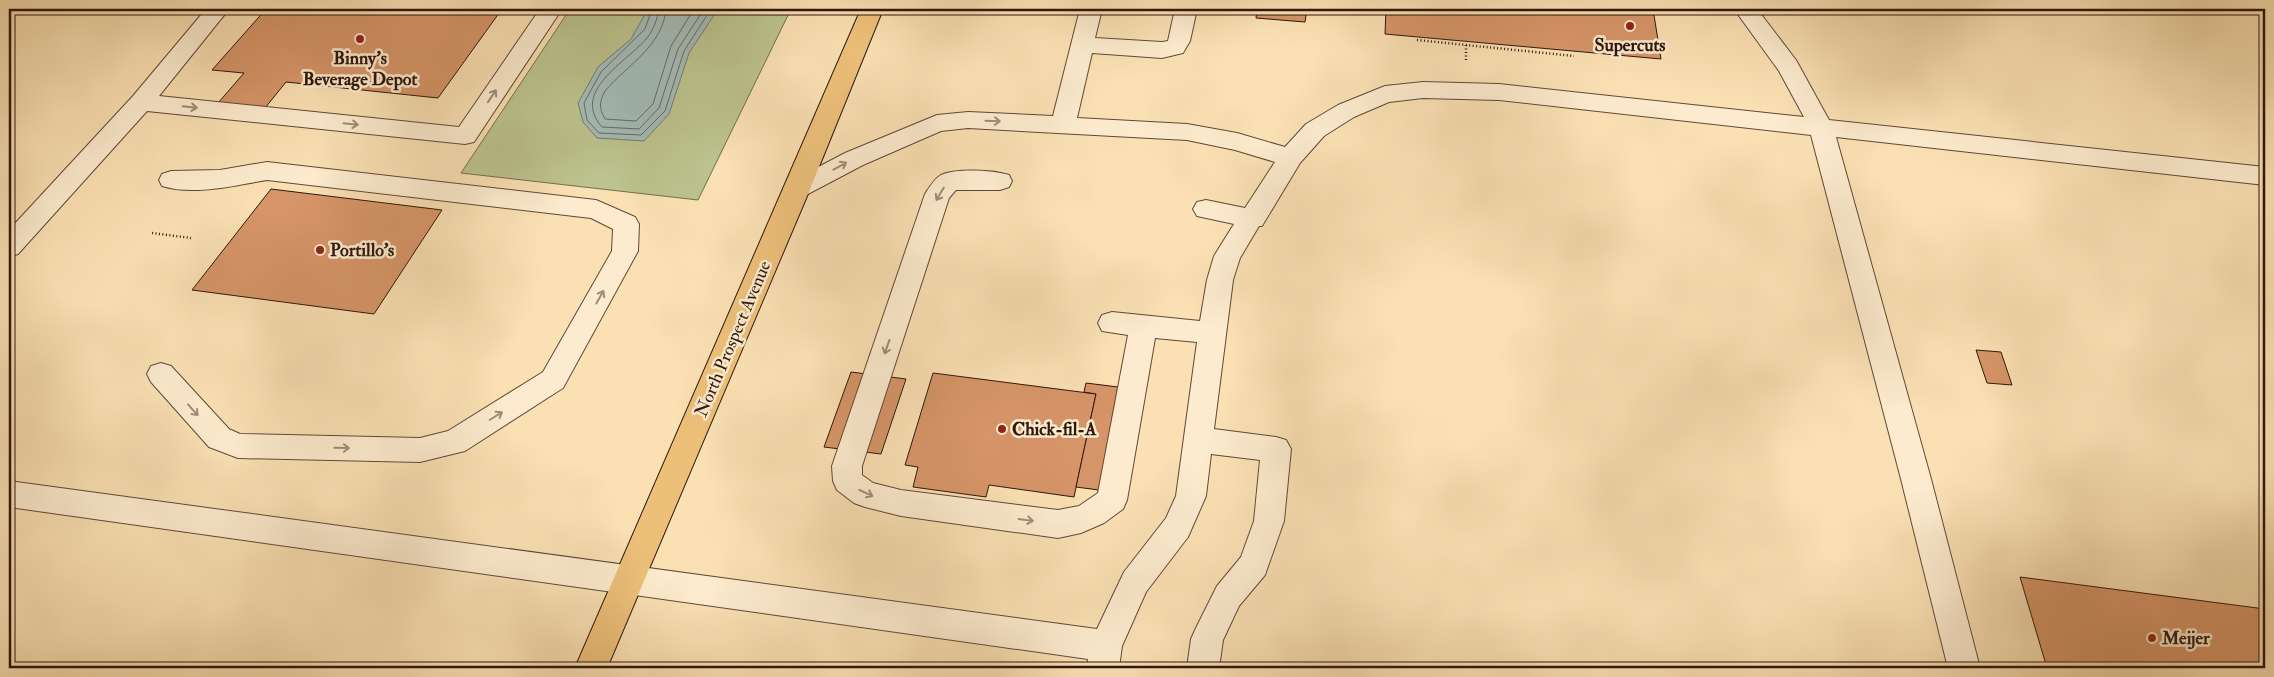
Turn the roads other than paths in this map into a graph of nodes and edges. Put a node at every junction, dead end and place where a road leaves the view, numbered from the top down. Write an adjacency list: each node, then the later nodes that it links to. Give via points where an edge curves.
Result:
1 (551, 9): 8 (lane, one-way to 1, via 465,136)
2 (872, 9): 15 (main road, North Prospect Avenue)
3 (1091, 9): 7 (lane)
4 (1186, 9): 7 (lane, via 1175,48 1162,50)
5 (1745, 9): 10 (lane, via 1786,62 1812,104)
6 (218, 11): 8 (lane)
7 (1082, 44): 9 (lane)
8 (141, 102): 18 (lane)
9 (1063, 124): 11 (lane, via 1187,132); 15 (lane, one-way to 9, via 854,159 937,123 968,120)
10 (1821, 128): 11 (lane, via 1498,92 1424,90 1386,94 1346,110 1315,130); 12 (lane); 29 (lane)
11 (1291, 157): 17 (lane)
12 (2265, 176)
13 (171, 180): 22 (lane, one-way to 13, via 219,438 238,446 420,450 455,442 554,380 625,251 626,224 596,209 267,171 220,179)
14 (1000, 181): 20 (lane, one-way to 20, via 949,182 938,194 847,466 848,481 865,494 901,503 1048,523 1073,522 1096,514 1112,500)
15 (797, 189): 25 (main road, North Prospect Avenue)
16 (1206, 209): 17 (lane)
17 (1253, 219): 21 (lane, via 1227,256)
18 (9, 247)
19 (1112, 323): 20 (lane)
20 (1144, 326): 21 (lane)
21 (1212, 333): 23 (lane)
22 (161, 374)
23 (1200, 440): 26 (lane, via 1192,496 1177,527 1135,582); 28 (lane, via 1276,449 1269,521 1254,565 1228,596 1207,639)
24 (9, 494): 25 (lane)
25 (629, 580): 26 (lane); 27 (main road, North Prospect Avenue)
26 (1104, 657)
27 (591, 668)
28 (1203, 668)
29 (1964, 668)

